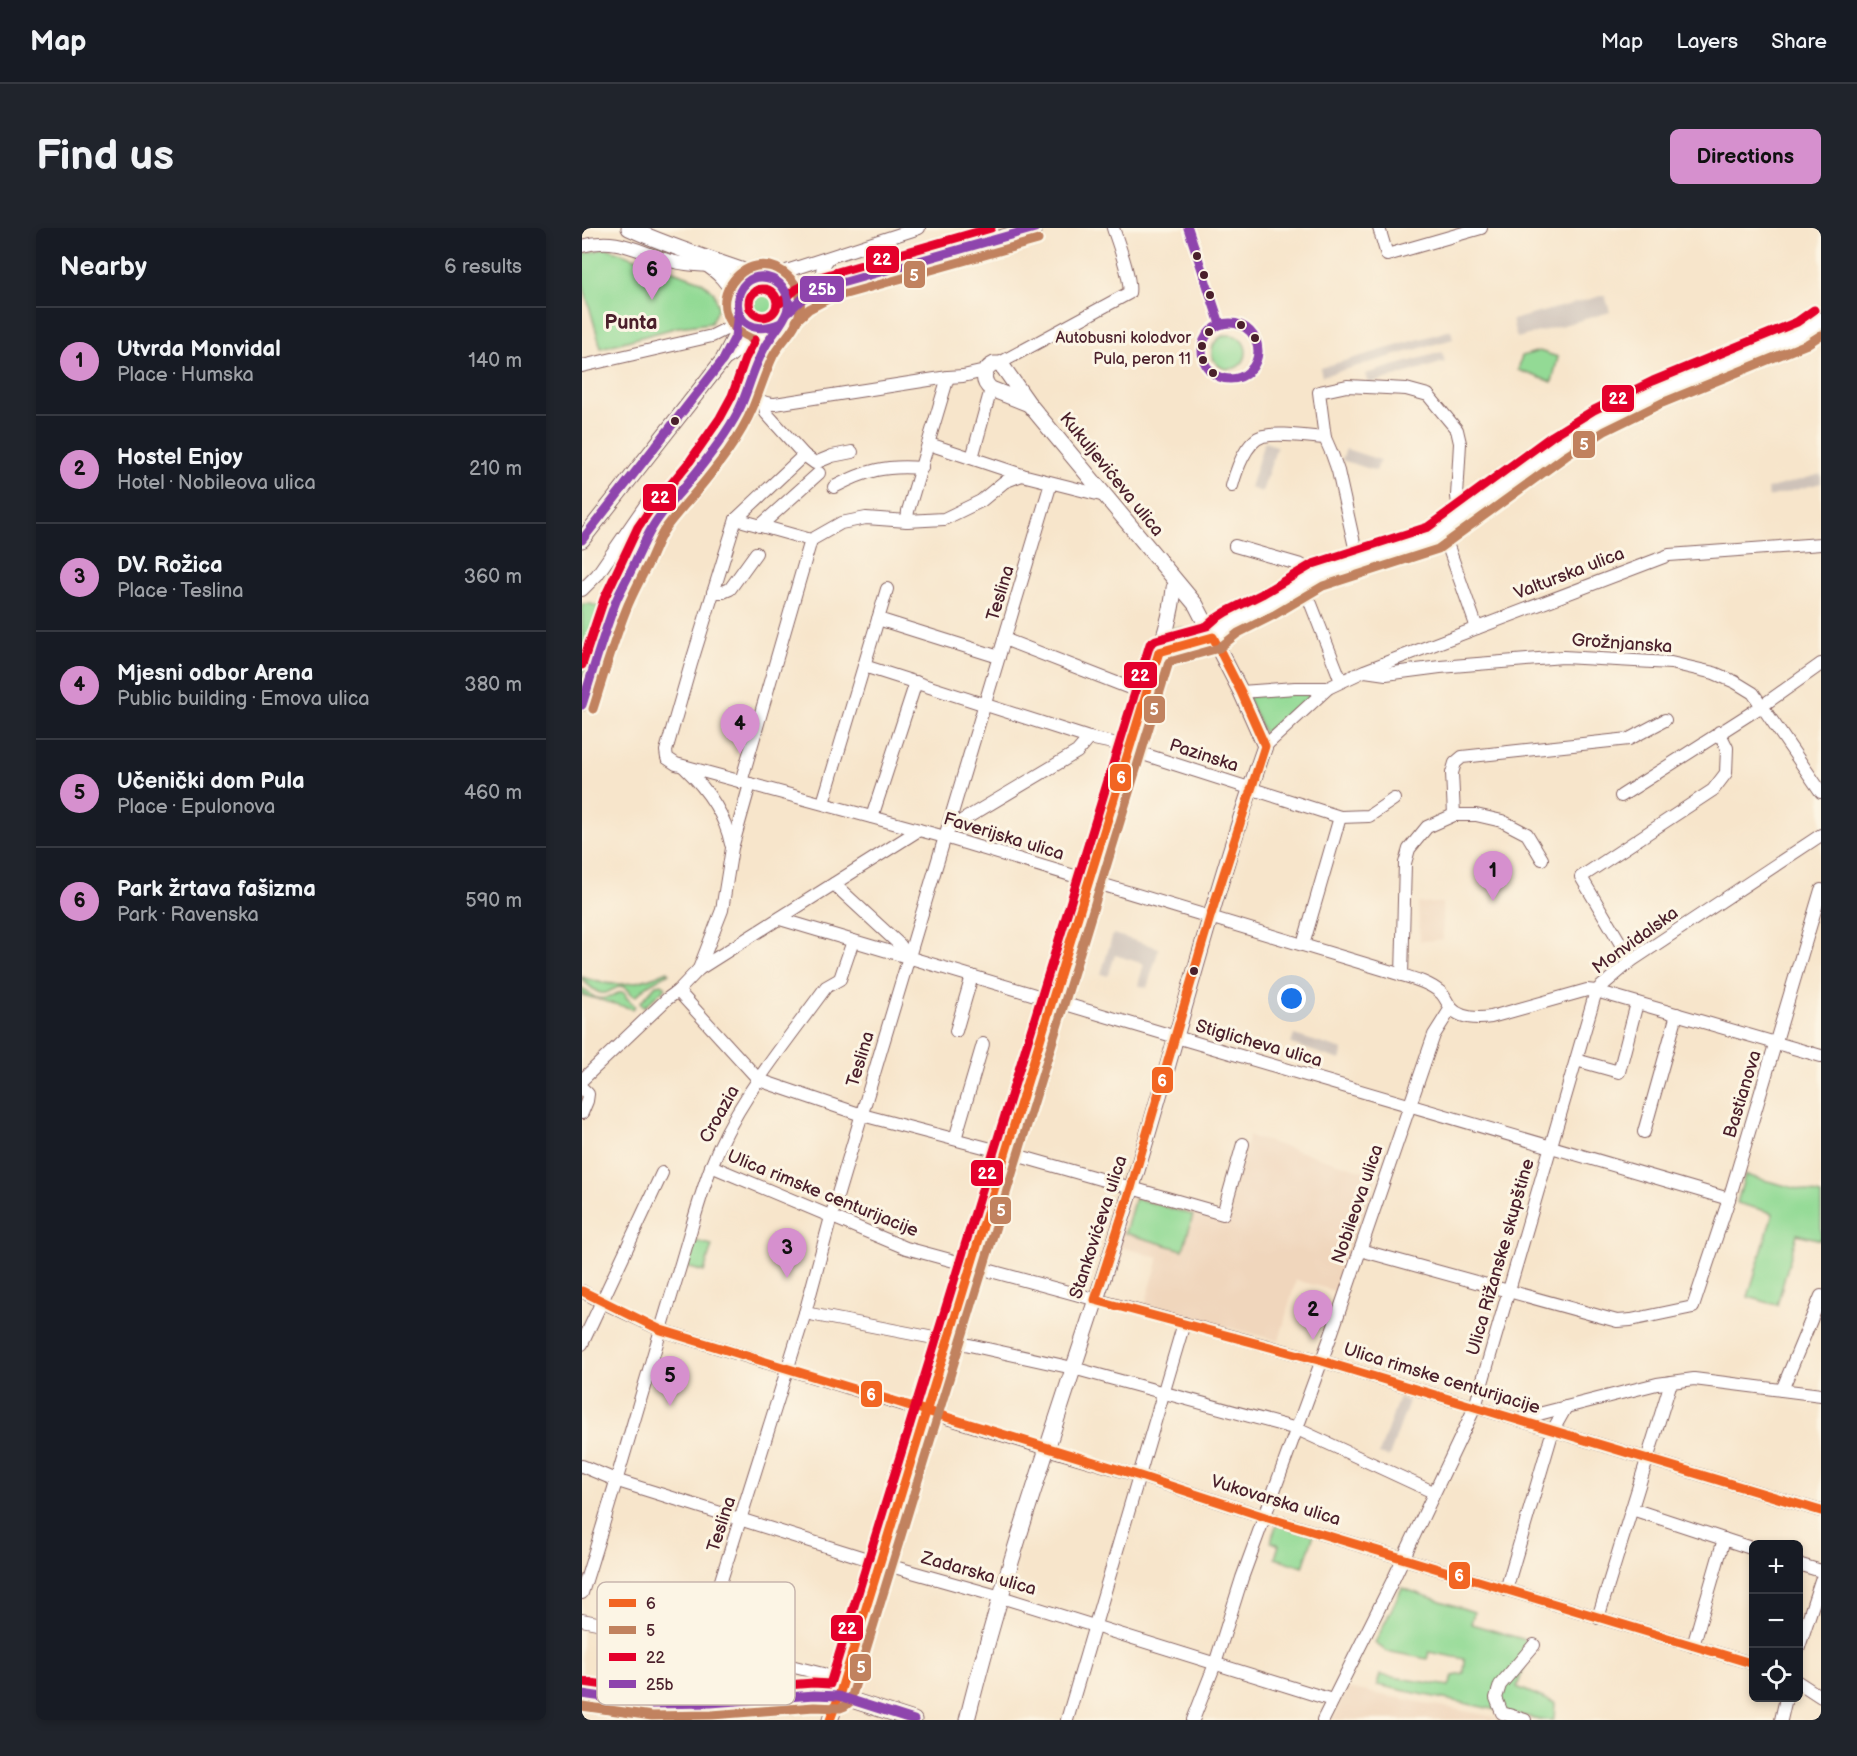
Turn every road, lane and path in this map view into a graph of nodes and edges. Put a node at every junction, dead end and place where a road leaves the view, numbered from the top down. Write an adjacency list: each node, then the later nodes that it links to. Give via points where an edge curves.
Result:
1 (629, 228): 8 (main road)
2 (919, 228): 9 (street)
3 (1035, 228): 12 (main road)
4 (1113, 228): 18 (street, via 1129,293)
5 (1379, 228): 6 (street, via 1387,255)
6 (1481, 228)
7 (582, 246): 10 (street, via 614,243 666,260)
8 (684, 250): 10 (main road); 11 (main road)
9 (829, 258): 11 (street); 12 (street, via 821,276)
10 (710, 266): 13 (main road, via 730,286)
11 (770, 279): 12 (main road, via 800,288); 13 (main road, via 747,282); 15 (main road, via 788,296 789,304)
12 (826, 287): 15 (main road, via 802,299)
13 (737, 307): 15 (main road, via 743,320 758,329); 16 (main road, via 738,329); 17 (street, via 726,329 712,336)
14 (1821, 320): 37 (main road, via 1803,333 1657,392 1599,421)
15 (778, 322): 16 (main road); 20 (street)
16 (723, 360): 42 (main road)
17 (582, 366)
18 (992, 368): 19 (street); 21 (main road, via 984,381); 23 (main road, Kukuljevićeva ulica, via 1003,367)
19 (948, 377): 22 (street); 25 (street)
20 (750, 378): 22 (street, via 754,395); 35 (street, via 738,413)
21 (991, 389): 23 (main road, Kukuljevićeva ulica); 28 (street)
22 (765, 404): 27 (street, via 766,413)
23 (1029, 404): 36 (main road, Kukuljevićeva ulica)
24 (1325, 438): 33 (street, via 1262,436 1238,466); 37 (street, via 1319,392 1347,386 1406,389 1428,395 1457,429 1457,496); 47 (street, via 1338,471)
25 (929, 444): 28 (street); 29 (street)
26 (852, 452): 27 (street, via 815,464)
27 (804, 455): 38 (street)
28 (972, 458): 31 (street)
29 (922, 468): 34 (street, via 878,469); 39 (street)
30 (819, 473): 40 (street)
31 (1022, 475): 32 (street); 39 (street, via 944,519)
32 (1052, 483): 36 (street); 61 (street, Teslina)
33 (1232, 486)
34 (834, 487)
35 (681, 491): 52 (street, via 667,489 653,494 597,575); 72 (street, via 654,524 613,608)
36 (1105, 496): 48 (main road, Kukuljevićeva ulica)
37 (1462, 518): 41 (main road)
38 (736, 519): 40 (street); 53 (street)
39 (907, 521): 43 (street, via 866,518 841,523)
40 (760, 526): 43 (street)
41 (1443, 532): 47 (main road); 59 (street)
42 (582, 540)
43 (811, 540): 81 (street)
44 (1821, 544): 59 (street, Valturska ulica, via 1669,555)
45 (1236, 546): 49 (street, via 1301,565)
46 (756, 553): 53 (street, via 730,589)
47 (1358, 561): 49 (main road)
48 (1165, 570): 50 (main road, Kukuljevićeva ulica); 56 (main road, Kukuljevićeva ulica, via 1189,595)
49 (1318, 575): 55 (main road)
50 (1174, 588): 60 (main road, Kukuljevićeva ulica, via 1198,627); 62 (main road)
51 (887, 589): 57 (street)
52 (582, 590)
53 (713, 591): 80 (street, via 666,751 667,758)
54 (1311, 604): 67 (street)
55 (1268, 605): 58 (main road); 60 (main road, via 1250,621)
56 (1201, 615): 58 (main road, via 1213,621); 60 (main road, Kukuljevićeva ulica)
57 (878, 618): 63 (street); 65 (street)
58 (1232, 622): 60 (main road)
59 (1477, 628): 66 (street, Valturska ulica)
60 (1213, 637): 62 (main road); 70 (main road)
61 (1005, 639): 63 (street, Teslina); 71 (street)
62 (1159, 652): 71 (main road)
63 (999, 657): 73 (street, Teslina)
64 (1821, 664): 74 (street)
65 (864, 666): 68 (street, Pazinska); 86 (street)
66 (1364, 671): 67 (street, Valturska ulica); 74 (street, Grožnjanska, via 1386,674 1563,657 1671,663 1735,682 1754,693)
67 (1341, 681): 69 (street, Valturska ulica)
68 (916, 682): 73 (street, Pazinska); 88 (street)
69 (1328, 688): 70 (street); 78 (street)
70 (1241, 692): 78 (main road)
71 (1145, 694): 79 (main road)
72 (582, 705)
73 (985, 705): 77 (street, Pazinska); 91 (street, Teslina)
74 (1762, 706): 76 (street); 83 (street, Grožnjanska)
75 (1665, 720): 87 (street, via 1629,739 1462,757 1452,773)
76 (1719, 732): 84 (street); 103 (street, via 1727,748 1726,773 1713,790 1581,877)
77 (1089, 738): 79 (street, Pazinska); 91 (street, via 1077,752)
78 (1265, 746): 82 (main road, Stankovićeva ulica)
79 (1129, 748): 82 (street, Pazinska); 95 (main road)
80 (682, 766): 81 (street, Faverijska ulica); 93 (street, via 717,809)
81 (745, 783): 86 (street, Faverijska ulica); 93 (street)
82 (1250, 789): 89 (street, Pazinska); 98 (main road, Stankovićeva ulica)
83 (1821, 792)
84 (1621, 796)
85 (1394, 799): 89 (street, Pazinska, via 1369,816)
86 (823, 803): 88 (street, Faverijska ulica)
87 (1454, 815): 94 (street, via 1502,821 1527,834); 105 (street, via 1427,827 1409,849 1404,879)
88 (872, 817): 90 (street, Faverijska ulica)
89 (1340, 817): 101 (street)
90 (919, 830): 91 (street, Faverijska ulica); 96 (street)
91 (946, 833): 95 (street, Faverijska ulica); 102 (street, Teslina)
92 (1821, 835): 103 (street, Monvidalska)
93 (732, 848): 104 (street, via 722,910)
94 (1542, 859)
95 (1089, 880): 98 (street, Faverijska ulica); 109 (main road)
96 (834, 884): 99 (street); 102 (street)
97 (1821, 890): 115 (street, Bastianova)
98 (1210, 917): 101 (street, Faverijska ulica); 114 (main road, Stankovićeva ulica)
99 (780, 918): 100 (street, Stiglicheva ulica); 104 (street)
100 (854, 941): 102 (street, Stiglicheva ulica); 120 (street, Croazia, via 840,979 826,987)
101 (1303, 945): 105 (street, Faverijska ulica)
102 (909, 958): 106 (street, Stiglicheva ulica); 124 (street, Teslina)
103 (1631, 961): 108 (street, Monvidalska)
104 (699, 969): 107 (street)
105 (1402, 975): 111 (street, Faverijska ulica, via 1430,985)
106 (972, 976): 109 (street, Stiglicheva ulica); 113 (street)
107 (678, 991): 119 (street); 120 (street)
108 (1596, 991): 110 (street); 111 (street, Monvidalska, via 1587,990 1476,1019); 118 (street, Ulica Rižanske skupštine)
109 (1053, 1000): 114 (street, Stiglicheva ulica); 137 (main road)
110 (1637, 1003): 112 (street); 118 (street, via 1619,1072)
111 (1451, 1008): 122 (street, Nobileova ulica, via 1434,1035)
112 (1677, 1014): 115 (street); 125 (street)
113 (956, 1031)
114 (1176, 1037): 122 (street, Stiglicheva ulica); 133 (main road, Stankovićeva ulica)
115 (1777, 1043): 117 (street); 134 (street, Bastianova)
116 (983, 1044): 126 (street)
117 (1821, 1056)
118 (1576, 1060): 128 (street, Ulica Rižanske skupštine)
119 (582, 1080)
120 (759, 1080): 124 (street); 131 (street, Croazia)
121 (582, 1088): 123 (street, via 588,1094)
122 (1410, 1106): 128 (street, Stiglicheva ulica); 136 (street, Nobileova ulica)
123 (582, 1113)
124 (862, 1115): 126 (street); 135 (street, Teslina)
125 (1644, 1132)
126 (955, 1139): 129 (street)
127 (1243, 1144): 133 (street, via 1223,1214)
128 (1550, 1147): 134 (street, Stiglicheva ulica); 139 (street, Ulica Rižanske skupštine)
129 (999, 1151)
130 (1012, 1154): 133 (street)
131 (711, 1166): 135 (street, Ulica rimske centurijacije); 145 (street, Croazia)
132 (662, 1173): 142 (street)
133 (1131, 1188): 141 (main road, Stankovićeva ulica)
134 (1729, 1199): 139 (street, Bastianova, via 1693,1307 1617,1321)
135 (831, 1216): 137 (street, Ulica rimske centurijacije, via 906,1248); 143 (street, Teslina)
136 (1360, 1250): 139 (street); 149 (street, Nobileova ulica)
137 (971, 1266): 141 (street, Ulica rimske centurijacije); 158 (main road)
138 (582, 1291): 142 (street, Vukovarska ulica)
139 (1509, 1291): 156 (street, Ulica Rižanske skupštine)
140 (1821, 1296): 153 (street)
141 (1095, 1300): 144 (street, Ulica rimske centurijacije); 150 (main road, Stankovićeva ulica)
142 (602, 1302): 145 (street, Vukovarska ulica); 148 (street)
143 (805, 1313): 146 (street); 151 (street, Teslina)
144 (1184, 1323): 149 (street, Ulica rimske centurijacije); 154 (street)
145 (661, 1330): 151 (street, Vukovarska ulica); 166 (street, Croazia)
146 (939, 1339)
147 (956, 1342): 150 (street)
148 (582, 1344)
149 (1322, 1361): 156 (street, Ulica rimske centurijacije); 160 (street, Nobileova ulica)
150 (1072, 1368): 154 (street); 162 (main road, Stankovićeva ulica)
151 (788, 1370): 158 (street, Vukovarska ulica); 171 (street, Teslina)
152 (1671, 1382): 153 (street, via 1698,1379); 157 (street); 163 (street)
153 (1782, 1390): 155 (street)
154 (1164, 1392): 160 (street); 165 (street)
155 (1821, 1395)
156 (1475, 1407): 159 (street, Ulica rimske centurijacije); 167 (street, Ulica Rižanske skupštine)
157 (1566, 1407): 159 (street); 161 (street)
158 (926, 1411): 162 (street, Vukovarska ulica); 175 (main road)
159 (1517, 1420): 161 (street, Ulica rimske centurijacije)
160 (1297, 1429): 167 (street); 170 (street, Nobileova ulica)
161 (1553, 1430): 163 (street, Ulica rimske centurijacije); 180 (street)
162 (1047, 1449): 165 (street, Vukovarska ulica); 182 (main road, Stankovićeva ulica)
163 (1647, 1458): 168 (street); 169 (street, Ulica rimske centurijacije)
164 (582, 1466): 166 (street, Zadarska ulica)
165 (1140, 1476): 170 (street, Vukovarska ulica); 186 (street)
166 (618, 1481): 171 (street, Zadarska ulica); 181 (street, Croazia)
167 (1433, 1492): 174 (street, Ulica Rižanske skupštine)
168 (1632, 1509): 172 (street); 183 (street)
169 (1821, 1511)
170 (1265, 1516): 174 (street, Vukovarska ulica); 191 (street, Nobileova ulica)
171 (741, 1519): 175 (street, Zadarska ulica); 179 (street, Teslina)
172 (1724, 1539): 173 (street); 188 (street)
173 (1749, 1547)
174 (1403, 1559): 180 (street, Vukovarska ulica); 200 (street, Ulica Rižanske skupštine)
175 (880, 1563): 182 (street, Zadarska ulica); 198 (main road)
176 (1803, 1566): 177 (street)
177 (1821, 1571)
178 (1821, 1580): 189 (street)
179 (721, 1582)
180 (1506, 1590): 183 (street, Vukovarska ulica)
181 (582, 1593)
182 (1001, 1597): 186 (street, Zadarska ulica); 206 (main road, Stankovićeva ulica)
183 (1598, 1618): 188 (street, Vukovarska ulica)
184 (582, 1620): 185 (street)
185 (597, 1623)
186 (1094, 1626): 191 (street, Zadarska ulica); 207 (street)
187 (1534, 1645): 210 (street, via 1500,1685 1496,1698 1502,1713)
188 (1693, 1646): 190 (street, Vukovarska ulica)
189 (1799, 1648)
190 (1749, 1663)
191 (1215, 1664): 200 (street, Zadarska ulica); 208 (street, Nobileova ulica)
192 (795, 1667): 193 (street)
193 (823, 1674)
194 (1803, 1685): 199 (street)
195 (582, 1694): 196 (street)
196 (597, 1696)
197 (795, 1696): 198 (street)
198 (839, 1696): 204 (main road); 205 (main road)
199 (1821, 1697)
200 (1332, 1700): 209 (street, Ulica Rižanske skupštine)
201 (1785, 1702): 211 (street)
202 (710, 1705): 203 (street)
203 (705, 1720)
204 (830, 1720)
205 (912, 1720)
206 (968, 1720)
207 (1067, 1720)
208 (1193, 1720)
209 (1323, 1720)
210 (1525, 1720)
211 (1781, 1720)

